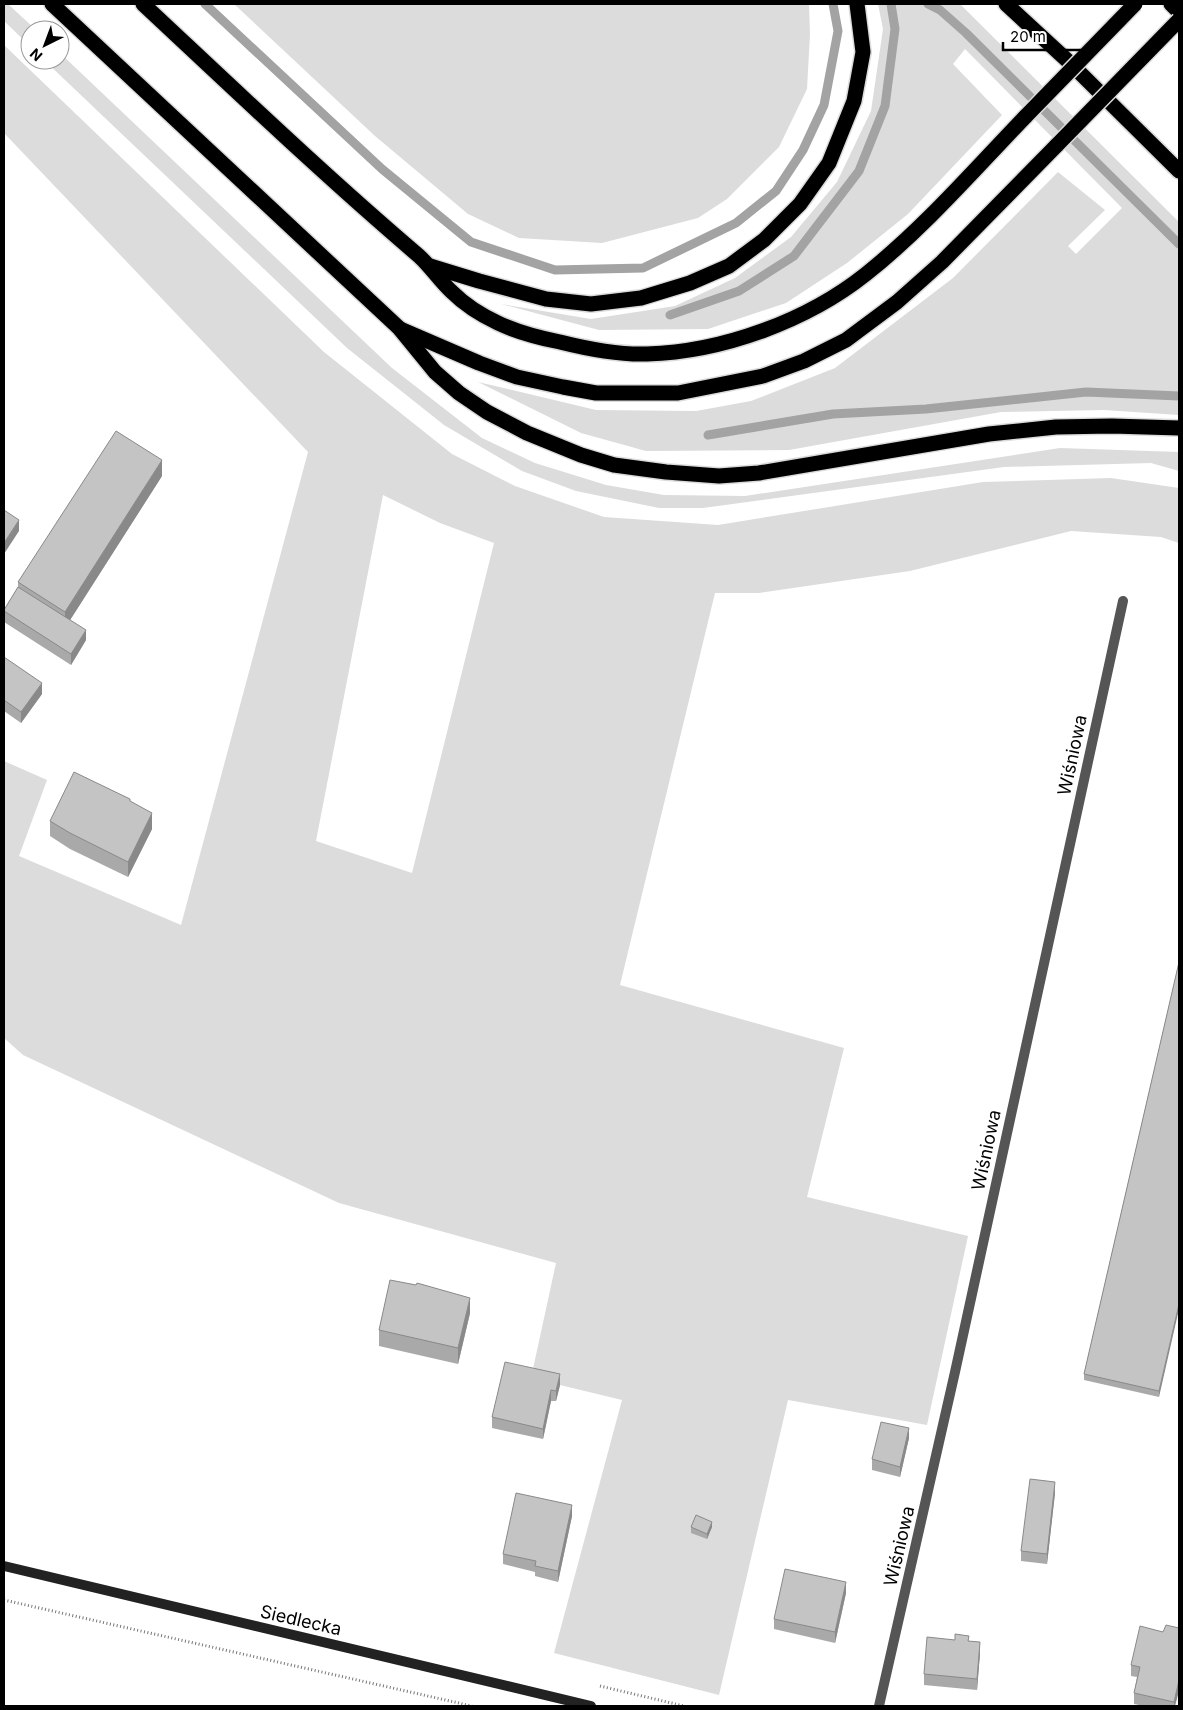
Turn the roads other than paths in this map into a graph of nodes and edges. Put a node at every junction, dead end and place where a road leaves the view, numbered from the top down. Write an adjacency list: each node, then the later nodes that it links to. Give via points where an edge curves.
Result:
1 (52, 4): 11 (highway)
2 (144, 4): 10 (highway)
3 (857, 4): 10 (highway, via 863,52 854,100 829,162 800,204 764,240 729,266 690,283 641,298 591,304 546,299)
4 (1006, 4): 9 (highway)
5 (1135, 4): 10 (highway, bridge, via 911,235 841,291 763,331 720,345 673,352 645,354 582,347 498,323 467,305)
6 (1171, 4): 7 (highway)
7 (1179, 12)
8 (1179, 20): 11 (highway, bridge, via 942,262 897,302 846,340 804,361 763,376 678,393 596,393 517,377)
9 (1179, 171)
10 (430, 266)
11 (399, 328): 12 (highway, via 435,372 487,412 581,455 614,465 666,472 719,476 759,473 989,434 1056,427)
12 (1179, 428)
13 (1122, 601): 16 (street, Wiśniowa, via 957,1363)
14 (4, 1566): 15 (main road, Siedlecka)
15 (591, 1706)
16 (879, 1706)

